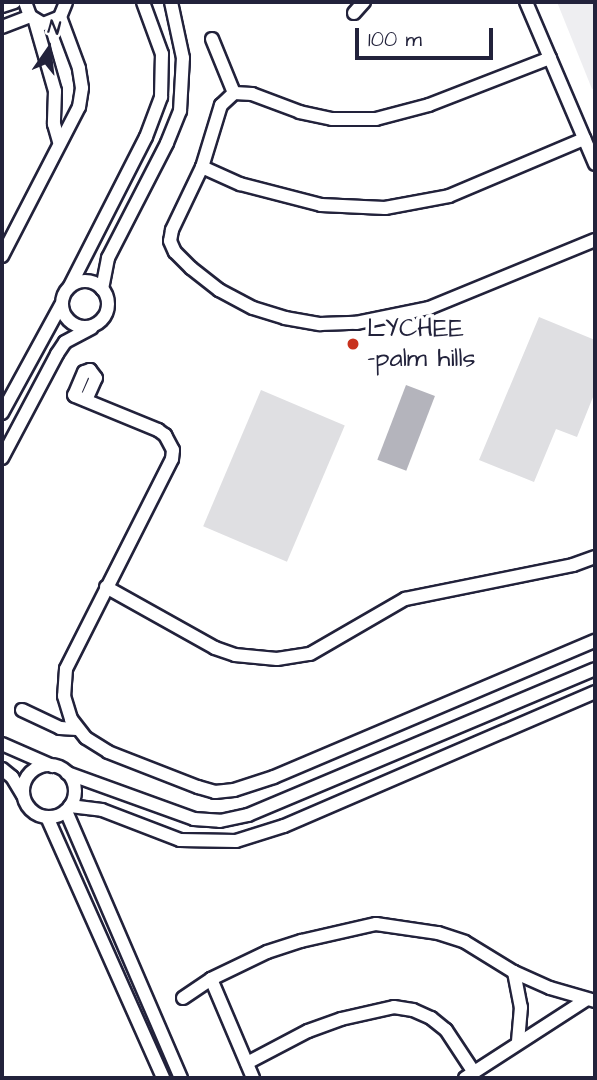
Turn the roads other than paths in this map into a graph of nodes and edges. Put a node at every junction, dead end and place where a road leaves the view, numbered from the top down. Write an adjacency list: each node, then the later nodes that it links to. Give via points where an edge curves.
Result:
1 (14, 2): 8 (street)
2 (25, 2): 11 (street)
3 (66, 2): 10 (street)
4 (144, 2): 22 (street, via 162,54 161,97 146,137)
5 (171, 2): 23 (street, via 183,58 180,111 108,258)
6 (364, 2): 9 (street)
7 (526, 2): 14 (street)
8 (2, 6)
9 (355, 13)
10 (60, 17): 11 (street, via 48,23); 17 (street, via 82,88 72,126)
11 (32, 19): 12 (street); 17 (street, via 55,91 54,124)
12 (2, 27)
13 (212, 39): 15 (street)
14 (550, 58): 15 (street, via 429,105 376,119 332,119 252,94); 16 (street)
15 (234, 93): 19 (street, via 221,105)
16 (584, 139): 18 (street); 19 (street, via 449,196 385,208 299,201)
17 (59, 141): 21 (street)
18 (595, 164)
19 (202, 167): 20 (street, via 172,230 172,247 219,290 285,318 320,324 356,323 429,308)
20 (595, 240)
21 (2, 256)
22 (70, 286): 23 (street, via 83,281); 24 (street)
23 (103, 289): 25 (street, via 108,309 102,321)
24 (61, 305): 25 (street, via 71,324); 27 (street)
25 (90, 328): 28 (street, via 65,342)
26 (86, 400): 30 (street, via 158,430 173,450)
27 (2, 413)
28 (2, 458)
29 (595, 557): 30 (street, via 405,599 310,654 277,659 245,657 215,648)
30 (106, 587): 35 (street, via 66,669 66,709)
31 (595, 641): 35 (street, via 285,773 234,790 215,792 198,787 108,752)
32 (595, 670): 41 (street)
33 (595, 692): 44 (street)
34 (22, 710): 35 (street, via 60,728)
35 (78, 729)
36 (2, 744): 37 (street)
37 (52, 766): 39 (street); 40 (street, via 38,768 27,778)
38 (2, 769): 40 (street)
39 (67, 773): 41 (street, via 194,819 220,821); 42 (street, via 75,792)
40 (24, 799): 43 (street, via 33,811)
41 (275, 806): 44 (street)
42 (68, 808): 43 (street); 44 (street, via 102,810 162,834 199,842 236,841); 53 (street)
43 (47, 817): 52 (street)
44 (284, 826)
45 (514, 972): 46 (street, via 491,955 448,936 376,924 301,941); 48 (street); 49 (street, via 521,1007)
46 (211, 979): 47 (street); 50 (street)
47 (184, 998)
48 (591, 1000): 49 (street)
49 (517, 1043): 51 (street)
50 (247, 1063): 51 (street, via 308,1031 394,1007 413,1010 446,1030); 54 (street)
51 (469, 1074)
52 (163, 1078)
53 (181, 1078)
54 (253, 1078)

